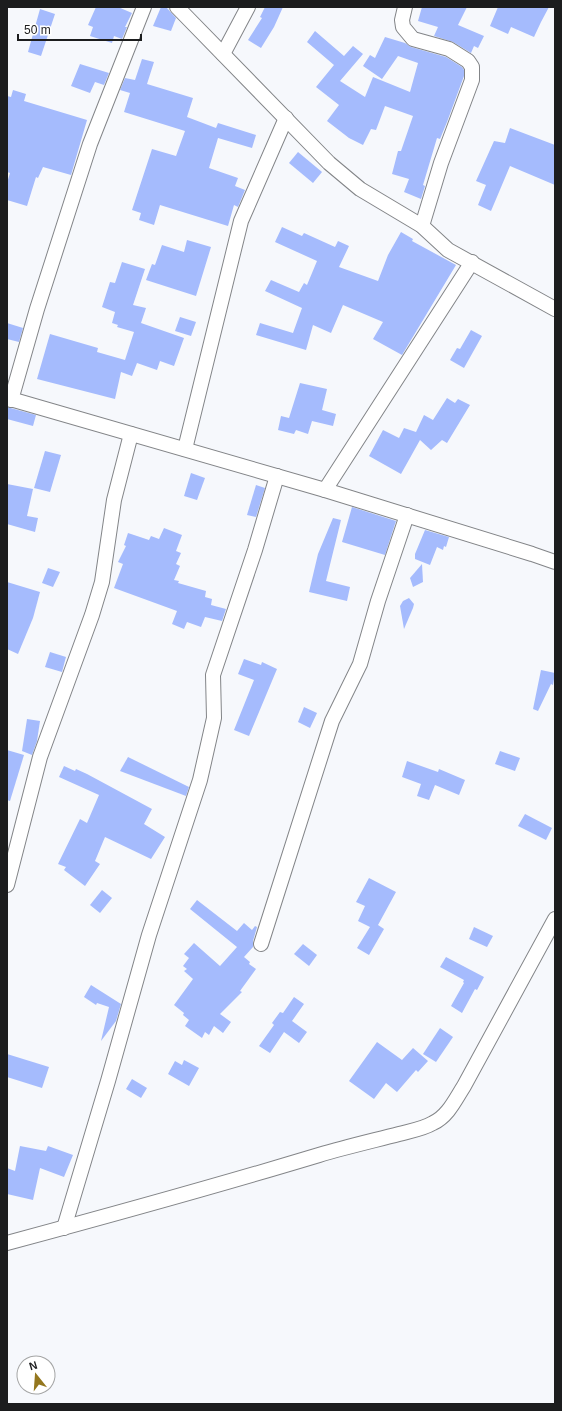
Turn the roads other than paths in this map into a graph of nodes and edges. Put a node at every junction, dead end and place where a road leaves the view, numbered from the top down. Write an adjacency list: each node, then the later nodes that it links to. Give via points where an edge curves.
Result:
1 (144, 7): 10 (street, via 90,144)
2 (177, 7): 5 (street)
3 (248, 7): 5 (street)
4 (406, 7): 7 (street, via 402,20 403,28 413,39 448,49 468,61 472,67 472,80 440,163)
5 (223, 54): 6 (street)
6 (286, 118): 7 (street, via 329,163 360,189); 12 (street, via 241,221)
7 (422, 226): 8 (street, via 448,250)
8 (472, 262): 9 (street); 14 (street)
9 (555, 309)
10 (9, 399): 11 (street)
11 (131, 434): 12 (street); 17 (street, via 114,500 102,582 40,757)
12 (185, 449): 13 (street)
13 (277, 476): 14 (street); 20 (street, via 213,675 214,718 200,780 149,934)
14 (325, 490): 15 (street)
15 (407, 515): 16 (street); 19 (street, via 360,664 332,721)
16 (555, 562)
17 (7, 885)
18 (555, 919): 20 (street, via 464,1086 444,1116 437,1121 413,1130)
19 (261, 944)
20 (64, 1228): 21 (street)
21 (7, 1243)

